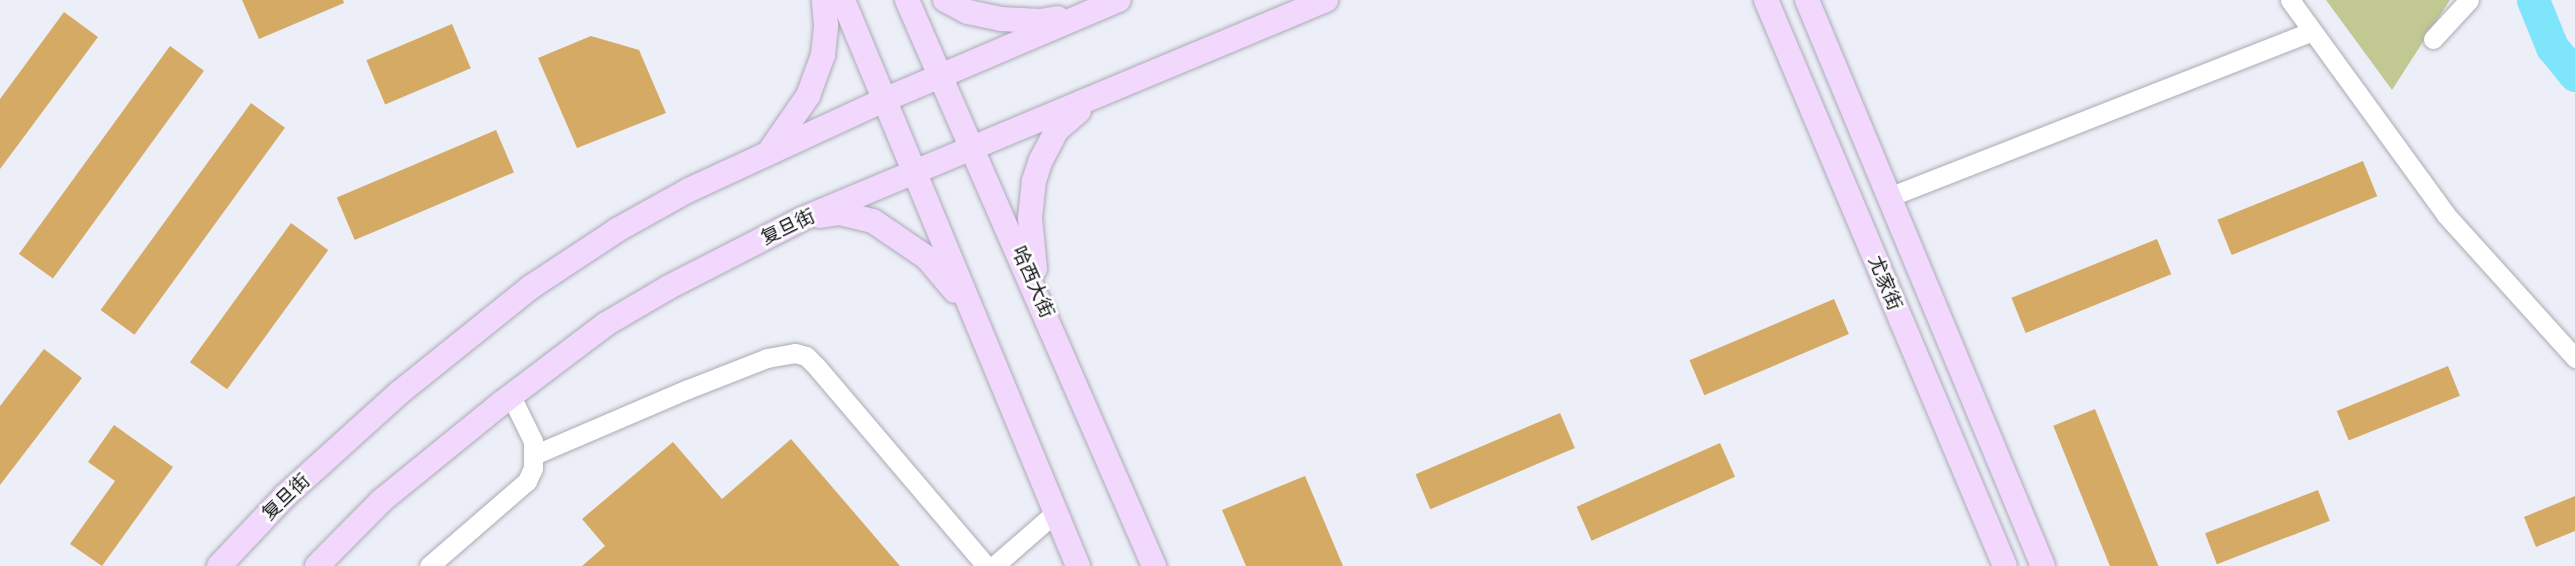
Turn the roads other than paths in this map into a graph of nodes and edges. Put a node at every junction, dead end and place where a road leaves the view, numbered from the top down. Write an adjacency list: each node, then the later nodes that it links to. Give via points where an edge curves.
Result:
1 (824, 0): 18 (main road, via 823,55 808,96)
2 (843, 0): 16 (main road)
3 (907, 0): 14 (main road, 哈西大街)
4 (945, 0): 11 (main road, via 968,12 1001,19 1040,21)
5 (1119, 0): 11 (main road, 复旦街)
6 (1326, 0): 15 (main road, 复旦街)
7 (1766, 0): 35 (main road, 尤家街)
8 (1807, 0): 20 (main road, 尤家街)
9 (2290, 0): 12 (street)
10 (2467, 1): 13 (street)
11 (1086, 13): 14 (main road, 复旦街)
12 (2312, 31): 20 (street); 24 (street, via 2446,215)
13 (2432, 39)
14 (939, 77): 16 (main road, 复旦街); 17 (main road, 哈西大街)
15 (1099, 97): 17 (main road, 复旦街); 22 (main road, via 1057,130 1034,181 1030,218)
16 (884, 100): 18 (main road, 复旦街); 19 (main road)
17 (974, 148): 19 (main road, 复旦街); 22 (main road, 哈西大街)
18 (769, 153): 29 (main road, 复旦街, via 617,230 531,287 399,393 285,496)
19 (911, 172): 21 (main road, 复旦街); 23 (main road)
20 (1889, 197): 36 (main road, 尤家街)
21 (802, 219): 23 (main road, via 840,213 873,221 927,258); 25 (main road, 复旦街, via 669,286 606,324)
22 (1038, 294): 34 (main road, 哈西大街)
23 (973, 313): 27 (main road)
24 (2575, 358)
25 (511, 396): 26 (street); 28 (main road, 复旦街, via 381,501)
26 (536, 454): 30 (street, via 527,481); 31 (street, via 767,358 795,353 816,366)
27 (1056, 512): 32 (street); 33 (main road)
28 (328, 562)
29 (219, 566)
30 (429, 566)
31 (986, 566)
32 (994, 566)
33 (1078, 566)
34 (1154, 566)
35 (2004, 566)
36 (2043, 566)

